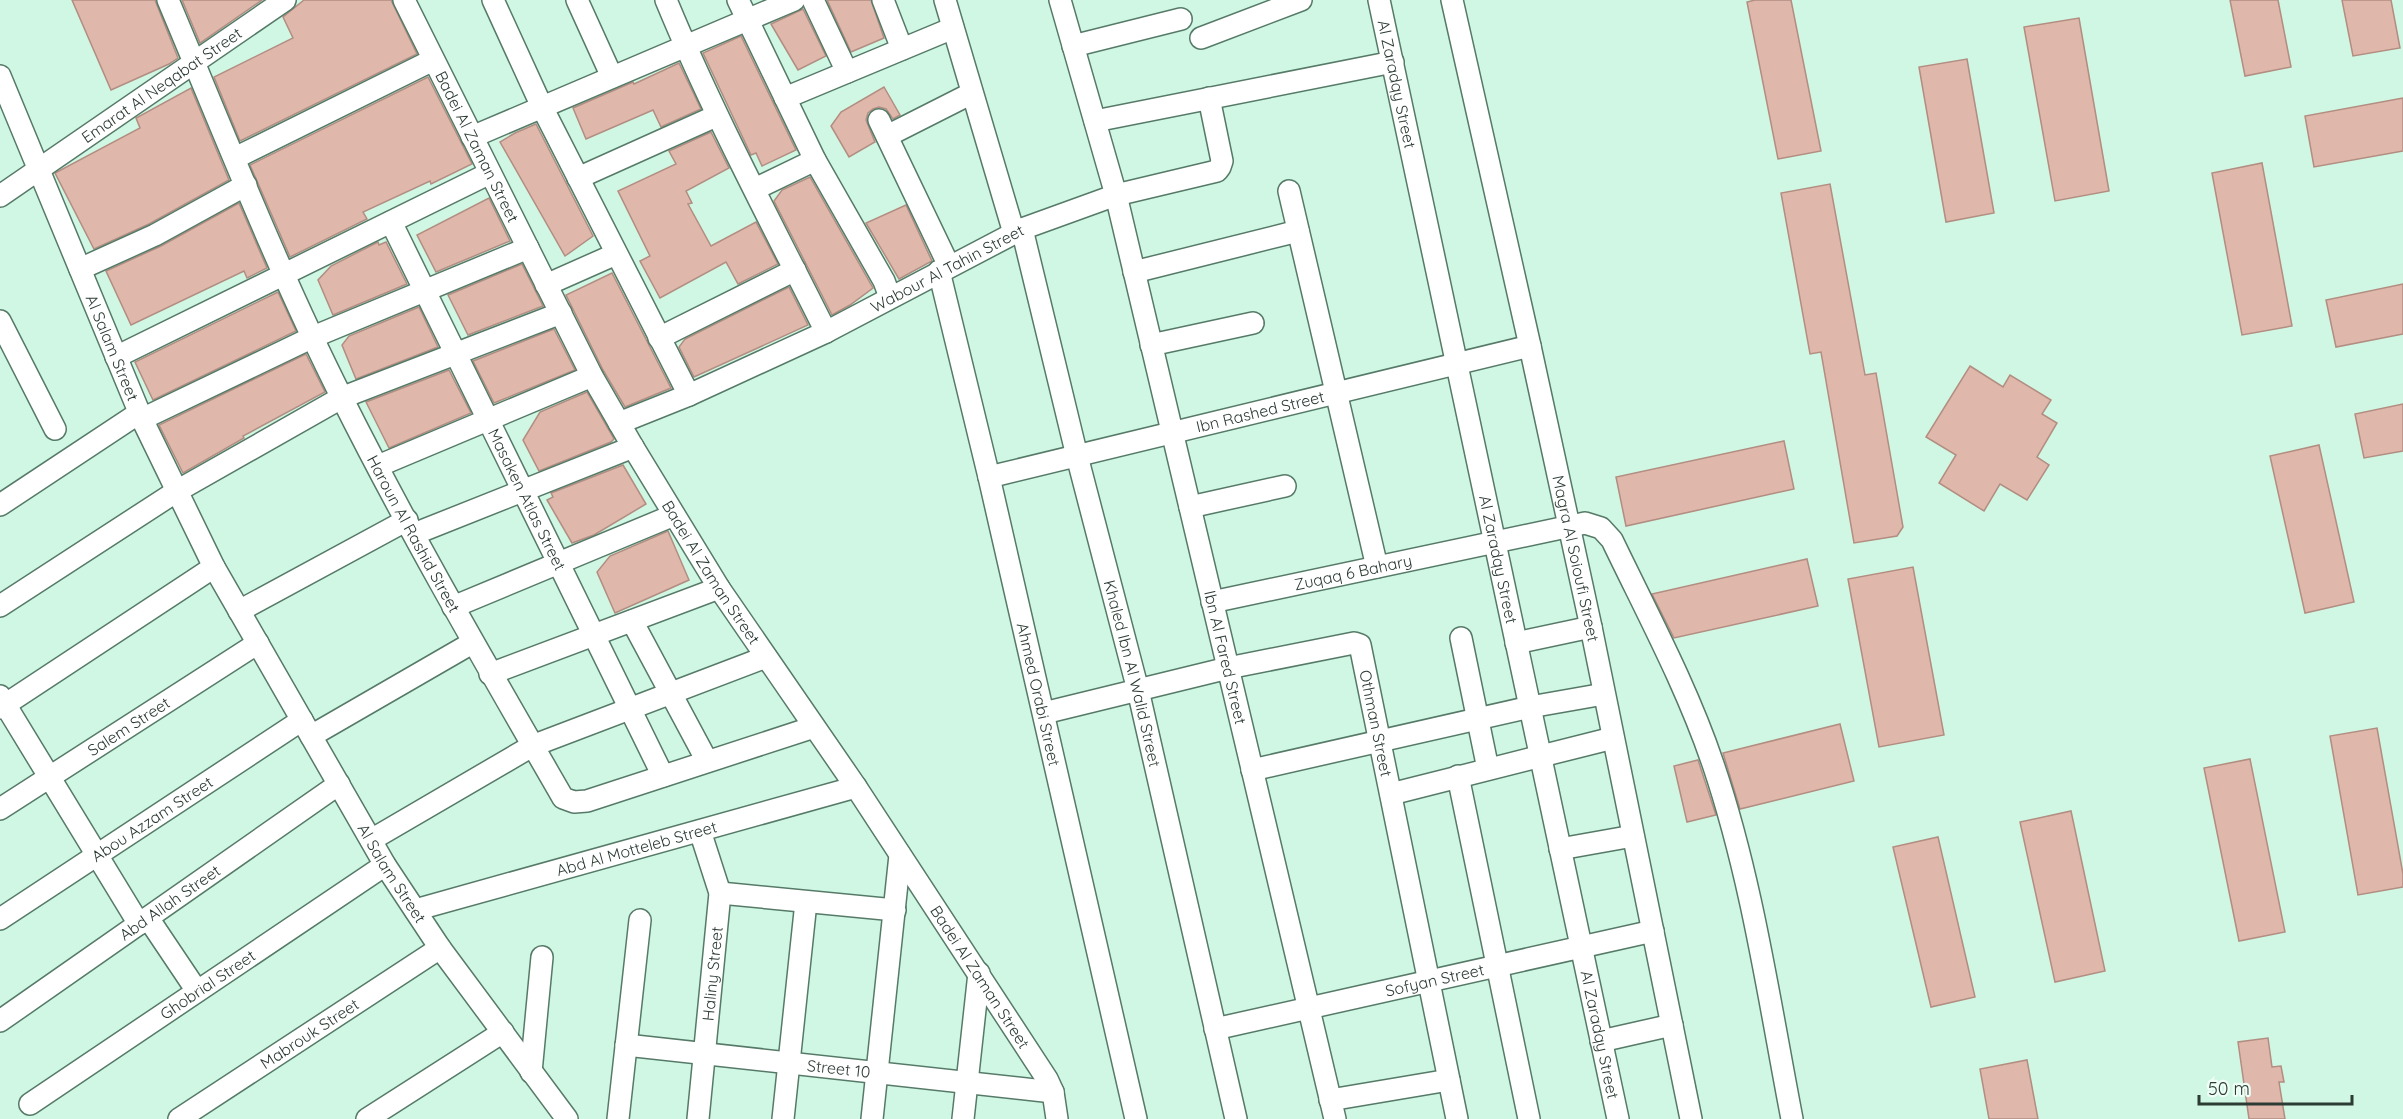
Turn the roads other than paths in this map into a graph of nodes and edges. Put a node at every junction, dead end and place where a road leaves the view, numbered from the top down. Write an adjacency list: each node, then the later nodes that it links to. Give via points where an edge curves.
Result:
1 (168, 0): 24 (street, Haroun Al Rashid Street)
2 (285, 0): 24 (street, Emarat Al Neqabat Street)
3 (404, 0): 23 (street, Badei Al Zaman Street)
4 (493, 0): 32 (street)
5 (578, 0): 27 (street)
6 (666, 0): 20 (street)
7 (738, 0): 17 (street)
8 (794, 0): 17 (street)
9 (813, 0): 26 (street)
10 (883, 0): 22 (street)
11 (945, 0): 18 (street, Khaled Ibn Al Walid Street)
12 (1060, 0): 21 (street, Ibn Al Fared Street)
13 (1301, 0): 19 (street)
14 (1379, 0): 25 (street, Al Zaradqy Street)
15 (1452, 0): 66 (street, Magra Al Soioufi Street)
16 (1181, 19): 21 (street)
17 (747, 20): 20 (street); 30 (street)
18 (953, 28): 22 (street); 29 (street, Khaled Ibn Al Walid Street)
19 (1201, 38)
20 (685, 46): 27 (street); 33 (street)
21 (1073, 46): 34 (street, Ibn Al Fared Street)
22 (902, 49): 26 (street)
23 (433, 60): 35 (street, Badei Al Zaman Street); 36 (street)
24 (194, 62): 36 (street, Haroun Al Rashid Street); 38 (street, Emarat Al Neqabat Street)
25 (1393, 62): 31 (street); 69 (street, Al Zaradqy Street)
26 (847, 72): 30 (street)
27 (612, 77): 32 (street)
28 (1, 82): 38 (street, Al Salam Street)
29 (972, 93): 47 (street, Khaled Ibn Al Walid Street); 52 (street, Ahmed Orabi Street, via 883,128)
30 (785, 98): 37 (street)
31 (1209, 98): 34 (street); 44 (street, Wabour Al Tahin Street, via 1222,161 1217,171)
32 (542, 107): 35 (street); 40 (street)
33 (716, 116): 40 (street); 42 (street)
34 (1095, 121): 44 (street, Ibn Al Fared Street)
35 (472, 136): 39 (street, Badei Al Zaman Street)
36 (235, 158): 41 (street, Haroun Al Rashid Street)
37 (815, 160): 42 (street); 58 (street)
38 (40, 170): 45 (street, Emarat Al Neqabat Street); 51 (street, Al Salam Street)
39 (490, 173): 46 (street); 49 (street, Badei Al Zaman Street)
40 (578, 178): 50 (street)
41 (246, 186): 51 (street, via 155,235); 55 (street, Haroun Al Rashid Street)
42 (755, 189): 53 (street)
43 (1289, 191): 48 (street)
44 (1116, 195): 47 (street, Wabour Al Tahin Street); 54 (street, Ibn Al Fared Street)
45 (0, 196)
46 (391, 222): 55 (street); 57 (street, Masaken Atlas Street)
47 (1018, 231): 52 (street, Wabour Al Tahin Street); 80 (street, Khaled Ibn Al Walid Street)
48 (1298, 231): 54 (street); 71 (street)
49 (528, 248): 56 (street, Badei Al Zaman Street); 57 (street)
50 (616, 254): 56 (street); 64 (street)
51 (80, 268): 68 (street, Al Salam Street)
52 (944, 268): 58 (street, Wabour Al Tahin Street); 82 (street, Ahmed Orabi Street)
53 (795, 270): 62 (street); 64 (street)
54 (1134, 272): 65 (street, Ibn Al Fared Street)
55 (284, 274): 63 (street, Haroun Al Rashid Street); 68 (street)
56 (546, 285): 59 (street, Badei Al Zaman Street)
57 (425, 291): 63 (street); 67 (street, Masaken Atlas Street)
58 (890, 297): 62 (street, Wabour Al Tahin Street)
59 (561, 313): 67 (street); 70 (street, Badei Al Zaman Street)
60 (0, 321): 77 (street)
61 (1253, 323): 65 (street)
62 (826, 332): 72 (street, Wabour Al Tahin Street)
63 (313, 337): 73 (street, Haroun Al Rashid Street); 74 (street)
64 (659, 338): 72 (street)
65 (1151, 345): 78 (street, Ibn Al Fared Street)
66 (1530, 346): 69 (street, Ibn Rashed Street); 89 (street, Magra Al Soioufi Street)
67 (456, 354): 73 (street); 75 (street, Masaken Atlas Street)
68 (116, 357): 74 (street, Al Salam Street)
69 (1457, 364): 71 (street, Ibn Rashed Street); 91 (street, Al Zaradqy Street)
70 (592, 375): 75 (street); 76 (street, Badei Al Zaman Street)
71 (1336, 394): 78 (street, Ibn Rashed Street); 94 (street)
72 (688, 395): 76 (street, Wabour Al Tahin Street)
73 (341, 398): 81 (street, Haroun Al Rashid Street); 84 (street)
74 (141, 416): 84 (street, Al Salam Street); 86 (street)
75 (488, 419): 81 (street); 85 (street, Masaken Atlas Street)
76 (619, 423): 79 (street, Badei Al Zaman Street)
77 (56, 429)
78 (1172, 434): 80 (street, Ibn Rashed Street); 87 (street, Ibn Al Fared Street)
79 (633, 447): 85 (street); 88 (street, Badei Al Zaman Street)
80 (1077, 456): 82 (street, Ibn Rashed Street); 110 (street, Khaled Ibn Al Walid Street)
81 (378, 466): 90 (street, Haroun Al Rashid Street)
82 (989, 477): 116 (street, Ahmed Orabi Street)
83 (1285, 486): 87 (street)
84 (177, 491): 93 (street, Al Salam Street); 97 (street)
85 (523, 491): 90 (street); 92 (street, Masaken Atlas Street)
86 (0, 505)
87 (1190, 507): 96 (street, Ibn Al Fared Street)
88 (674, 515): 92 (street); 95 (street, Badei Al Zaman Street)
89 (1569, 526): 91 (street, Zuqaq 6 Bahary); 101 (street, Magra Al Soioufi Street); 187 (street, Zuqaq 6 Bahary, via 1585,523 1601,528 1612,540 1713,762 1752,911)
90 (410, 527): 98 (street, Haroun Al Rashid Street); 99 (street)
91 (1495, 543): 94 (street, Zuqaq 6 Bahary); 106 (street, Al Zaradqy Street)
92 (559, 564): 98 (street); 102 (street, Masaken Atlas Street)
93 (213, 567): 99 (street, Al Salam Street); 113 (street)
94 (1377, 567): 96 (street, Zuqaq 6 Bahary)
95 (719, 588): 100 (street); 107 (street, Badei Al Zaman Street)
96 (1212, 602): 108 (street, Ibn Al Fared Street)
97 (0, 606)
98 (453, 607): 105 (street, Haroun Al Rashid Street)
99 (239, 611): 104 (street, Al Salam Street)
100 (632, 621): 102 (street); 111 (street)
101 (1591, 627): 106 (street); 112 (street, Magra Al Soioufi Street)
102 (594, 635): 109 (street); 115 (street, Masaken Atlas Street)
103 (1461, 638): 117 (street)
104 (258, 643): 119 (street, Al Salam Street); 128 (street, Salem Street)
105 (472, 643): 109 (street, Haroun Al Rashid Street); 119 (street, Abou Azzam Street)
106 (1516, 643): 114 (street, Al Zaradqy Street)
107 (766, 657): 111 (street); 118 (street, Badei Al Zaman Street)
108 (1228, 668): 110 (street, Othman Street); 121 (street, Othman Street, via 1357,643); 126 (street, Ibn Al Fared Street)
109 (490, 674): 122 (street, Haroun Al Rashid Street)
110 (1138, 690): 116 (street, Othman Street); 159 (street, Khaled Ibn Al Walid Street)
111 (672, 693): 115 (street); 124 (street)
112 (1604, 694): 114 (street); 120 (street, Magra Al Soioufi Street)
113 (2, 703): 128 (street)
114 (1530, 707): 117 (street); 123 (street, Al Zaradqy Street)
115 (630, 708): 122 (street); 127 (street, Masaken Atlas Street)
116 (1044, 713): 181 (street, Ahmed Orabi Street)
117 (1478, 719): 121 (street); 125 (street)
118 (814, 727): 124 (street); 131 (street, Badei Al Zaman Street)
119 (307, 728): 130 (street, Al Salam Street); 138 (street, Abou Azzam Street)
120 (1613, 738): 123 (street); 135 (street, Magra Al Soioufi Street)
121 (1381, 741): 126 (street); 132 (street, Othman Street)
122 (532, 746): 127 (street, Haroun Al Rashid Street, via 563,798 574,802); 136 (street)
123 (1541, 756): 125 (street); 137 (street, Al Zaradqy Street)
124 (707, 761): 127 (street)
125 (1488, 769): 129 (street)
126 (1252, 770): 156 (street, Ibn Al Fared Street)
127 (663, 776)
128 (50, 777): 133 (street, Salem Street); 138 (street)
129 (1458, 777): 132 (street); 152 (street)
130 (339, 783): 136 (street, Al Salam Street); 147 (street, Abd Allah Street)
131 (856, 788): 134 (street, Abd Al Motteleb Street); 139 (street, Badei Al Zaman Street)
132 (1391, 794): 154 (street, Othman Street)
133 (0, 809)
134 (700, 831): 141 (street, Haliny Street); 143 (street, Abd Al Motteleb Street)
135 (1633, 836): 137 (street); 148 (street, Magra Al Soioufi Street)
136 (371, 840): 140 (street, Al Salam Street)
137 (1560, 849): 149 (street, Al Zaradqy Street)
138 (97, 855): 145 (street, Abou Azzam Street); 147 (street)
139 (900, 855): 144 (street); 153 (street, Badei Al Zaman Street)
140 (385, 865): 143 (street, Al Salam Street); 155 (street, Ghobrial Street)
141 (720, 893): 142 (street); 163 (street, Haliny Street)
142 (806, 902): 144 (street); 164 (street)
143 (415, 910): 150 (street, Al Salam Street)
144 (894, 910): 166 (street)
145 (0, 919)
146 (640, 920): 162 (street)
147 (144, 921): 155 (street); 157 (street, Abd Allah Street)
148 (1653, 931): 149 (street, Sofyan Street); 158 (street, Magra Al Soioufi Street)
149 (1581, 947): 152 (street, Sofyan Street); 161 (street, Al Zaradqy Street)
150 (440, 948): 160 (street, Al Salam Street); 173 (street, Mabrouk Street)
151 (542, 957): 165 (street)
152 (1497, 966): 154 (street, Sofyan Street); 184 (street)
153 (979, 973): 168 (street); 169 (street, Badei Al Zaman Street)
154 (1429, 981): 156 (street, Sofyan Street); 167 (street, Othman Street)
155 (197, 991): 170 (street, Ghobrial Street)
156 (1309, 1008): 159 (street, Sofyan Street); 171 (street, Ibn Al Fared Street)
157 (0, 1021)
158 (1672, 1025): 161 (street); 186 (street, Magra Al Soioufi Street)
159 (1215, 1029): 182 (street, Khaled Ibn Al Walid Street)
160 (503, 1032): 165 (street, Al Salam Street); 174 (street)
161 (1601, 1041): 185 (street, Al Zaradqy Street)
162 (626, 1045): 163 (street, Street 10); 175 (street)
163 (704, 1054): 164 (street, Street 10); 176 (street, Haliny Street)
164 (789, 1063): 166 (street, Street 10); 177 (street)
165 (531, 1072): 172 (street, Al Salam Street)
166 (877, 1073): 168 (street, Street 10); 178 (street)
167 (1449, 1080): 171 (street); 183 (street, Othman Street)
168 (967, 1082): 169 (street, Street 10); 179 (street)
169 (1053, 1092): 180 (street, Badei Al Zaman Street)
170 (30, 1104)
171 (1333, 1109)
172 (558, 1116)
173 (179, 1119)
174 (367, 1119)
175 (618, 1119)
176 (698, 1119)
177 (783, 1119)
178 (872, 1119)
179 (963, 1119)
180 (1057, 1119)
181 (1136, 1119)
182 (1236, 1119)
183 (1456, 1119)
184 (1528, 1119)
185 (1618, 1119)
186 (1691, 1119)
187 (1792, 1119)

